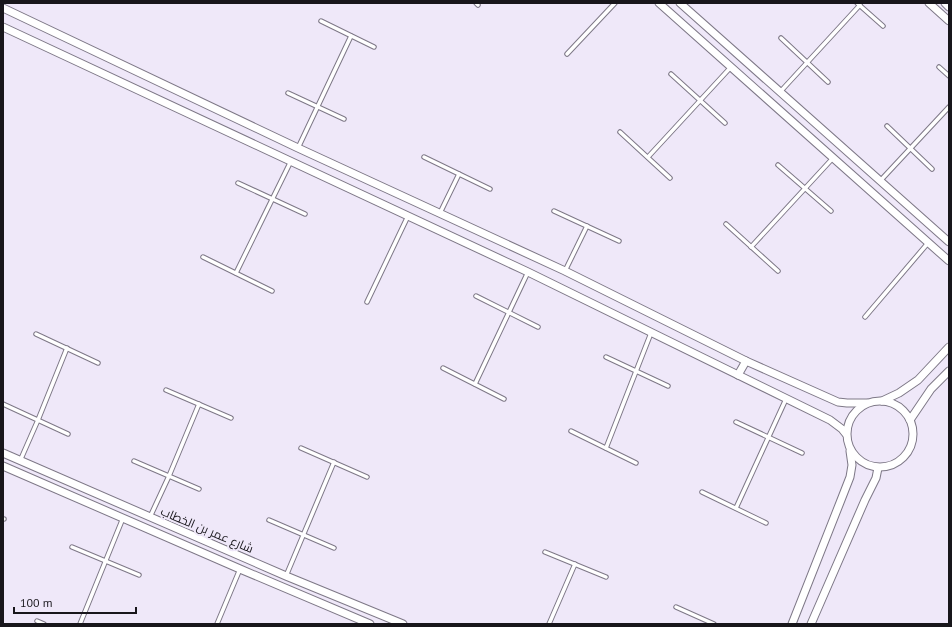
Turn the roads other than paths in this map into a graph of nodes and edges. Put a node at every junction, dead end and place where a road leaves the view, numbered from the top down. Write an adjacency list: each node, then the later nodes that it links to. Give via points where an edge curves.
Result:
1 (615, 3): 16 (lane)
2 (659, 3): 18 (street)
3 (680, 3): 23 (street)
4 (929, 3): 10 (street)
5 (945, 3): 7 (street)
6 (858, 4): 11 (lane); 17 (lane)
7 (949, 7)
8 (3, 8): 32 (street)
9 (320, 21): 13 (lane)
10 (949, 21)
11 (883, 26)
12 (3, 27): 37 (street)
13 (351, 36): 15 (lane); 26 (lane)
14 (780, 38): 17 (lane)
15 (374, 47)
16 (567, 54)
17 (807, 63): 22 (lane); 23 (lane)
18 (731, 67): 25 (lane); 36 (street)
19 (939, 67): 21 (lane)
20 (671, 74): 25 (lane)
21 (949, 76)
22 (828, 82)
23 (780, 92): 42 (street)
24 (288, 93): 26 (lane)
25 (700, 101): 29 (lane); 35 (lane)
26 (317, 107): 28 (lane); 32 (lane)
27 (949, 107): 33 (lane)
28 (344, 119)
29 (725, 123)
30 (887, 126): 33 (lane)
31 (620, 132): 35 (lane)
32 (298, 148): 51 (street)
33 (911, 148): 39 (lane); 42 (lane)
34 (424, 157): 40 (lane)
35 (648, 158): 41 (lane)
36 (832, 158): 44 (lane); 53 (street)
37 (291, 161): 46 (lane); 52 (street)
38 (778, 165): 44 (lane)
39 (932, 169)
40 (459, 174): 45 (lane); 51 (lane)
41 (670, 178)
42 (880, 181): 49 (street)
43 (238, 183): 46 (lane)
44 (804, 188): 48 (lane); 59 (lane)
45 (490, 189)
46 (272, 199): 50 (lane); 65 (lane)
47 (554, 211): 55 (lane)
48 (831, 212)
49 (916, 213): 53 (street); 57 (street)
50 (305, 214)
51 (440, 214): 62 (street)
52 (408, 216): 64 (street); 68 (lane)
53 (906, 223): 58 (street)
54 (726, 224): 59 (lane)
55 (587, 226): 56 (lane); 62 (lane)
56 (619, 241)
57 (949, 242)
58 (928, 243): 61 (street); 70 (lane)
59 (751, 247): 63 (lane)
60 (202, 257): 65 (lane)
61 (949, 262)
62 (565, 271): 77 (street)
63 (778, 271)
64 (528, 272): 69 (lane); 72 (street)
65 (236, 273): 66 (lane)
66 (272, 290)
67 (476, 296): 69 (lane)
68 (367, 302)
69 (509, 312): 71 (lane); 83 (lane)
70 (865, 317)
71 (538, 327)
72 (651, 333): 80 (lane); 82 (street)
73 (36, 334): 74 (lane)
74 (67, 348): 78 (lane); 93 (lane)
75 (949, 348): 88 (street, via 918,380)
76 (606, 357): 80 (lane)
77 (746, 361): 82 (street); 89 (street, via 838,402)
78 (98, 362)
79 (443, 368): 83 (lane)
80 (636, 371): 84 (lane); 101 (lane)
81 (949, 371): 94 (street, via 928,393)
82 (738, 375): 86 (street)
83 (475, 384): 87 (lane)
84 (668, 386)
85 (166, 390): 91 (lane)
86 (786, 398): 98 (street, via 835,423); 99 (lane)
87 (504, 399)
88 (882, 401): 89 (street); 94 (street, via 897,406)
89 (866, 403): 98 (street, via 850,419)
90 (3, 404): 93 (lane)
91 (199, 404): 92 (lane); 111 (lane)
92 (231, 418)
93 (38, 420): 97 (lane); 105 (lane)
94 (910, 420): 110 (street, via 913,440 906,455 894,465)
95 (736, 422): 99 (lane)
96 (571, 431): 101 (lane)
97 (68, 434)
98 (846, 434): 102 (street)
99 (768, 438): 104 (lane); 115 (lane)
100 (301, 448): 107 (lane)
101 (606, 448): 108 (lane)
102 (849, 449): 110 (street, via 861,462); 140 (street, via 852,465 850,477)
103 (3, 453): 105 (street, شارع عمر بن الخطاب)
104 (802, 454)
105 (20, 460): 117 (street, شارع عمر بن الخطاب)
106 (134, 461): 111 (lane)
107 (334, 462): 112 (lane); 120 (lane)
108 (636, 463)
109 (3, 466): 116 (street, شارع عمر بن الخطاب)
110 (878, 468): 141 (street, via 876,478 864,500)
111 (169, 476): 113 (lane); 117 (lane)
112 (367, 476)
113 (199, 489)
114 (702, 492): 115 (lane)
115 (736, 508): 119 (lane)
116 (123, 518): 124 (lane); 126 (street, شارع عمر بن الخطاب)
117 (150, 518): 128 (street, شارع عمر بن الخطاب)
118 (269, 520): 120 (lane)
119 (766, 523)
120 (304, 535): 122 (lane); 128 (lane)
121 (72, 547): 124 (lane)
122 (334, 548)
123 (545, 552): 125 (lane)
124 (106, 562): 127 (lane); 135 (lane)
125 (575, 564): 129 (lane); 138 (lane)
126 (240, 569): 133 (street, شارع عمر بن الخطاب); 136 (lane)
127 (139, 575)
128 (286, 576): 137 (street, شارع عمر بن الخطاب)
129 (606, 577)
130 (676, 607): 132 (lane)
131 (37, 621): 134 (lane)
132 (705, 622): 139 (lane)
133 (365, 623)
134 (44, 624)
135 (80, 624)
136 (217, 624)
137 (403, 624)
138 (549, 624)
139 (714, 624)
140 (792, 624)
141 (811, 624)

